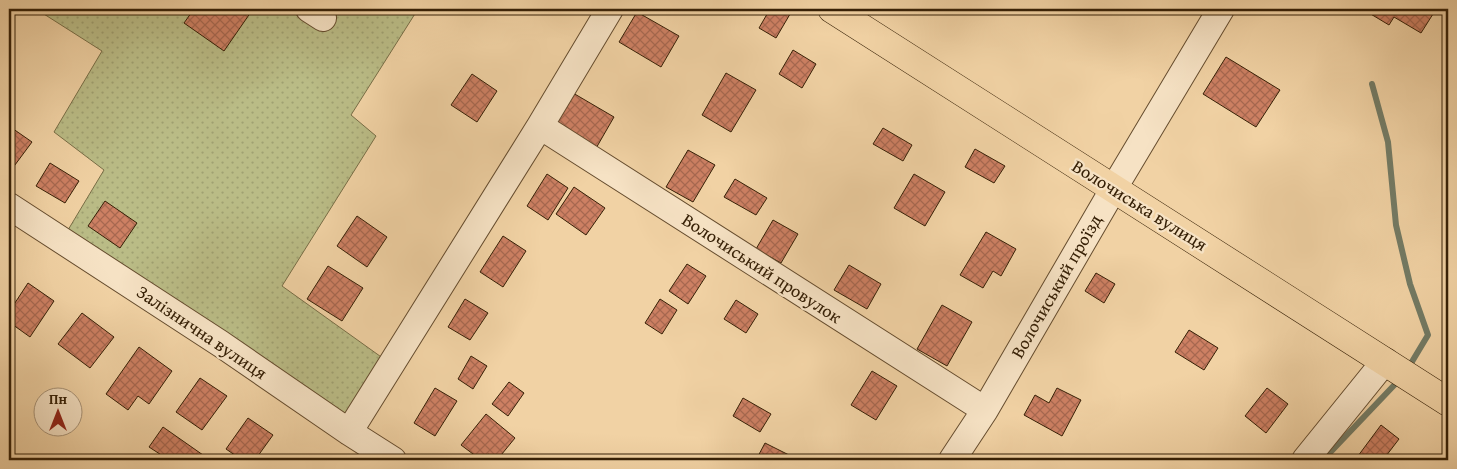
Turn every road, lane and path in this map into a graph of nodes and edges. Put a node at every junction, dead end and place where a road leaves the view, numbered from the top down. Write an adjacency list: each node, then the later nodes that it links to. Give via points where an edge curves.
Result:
1 (610, 9): 4 (street)
2 (832, 9): 5 (main road, Волочиська вулиця)
3 (1221, 9): 5 (street, Волочиський проїзд)
4 (540, 126): 9 (street, Волочиський провулок); 10 (street)
5 (1114, 188): 7 (main road, Волочиська вулиця); 9 (street, Волочиський проїзд)
6 (9, 206): 10 (street, Залізнична вулиця)
7 (1385, 360): 8 (main road, Волочиська вулиця); 13 (street)
8 (1448, 402)
9 (985, 410): 12 (street, Волочиський проїзд)
10 (349, 432): 11 (street, Залізнична вулиця)
11 (393, 460)
12 (952, 460)
13 (1305, 460)

